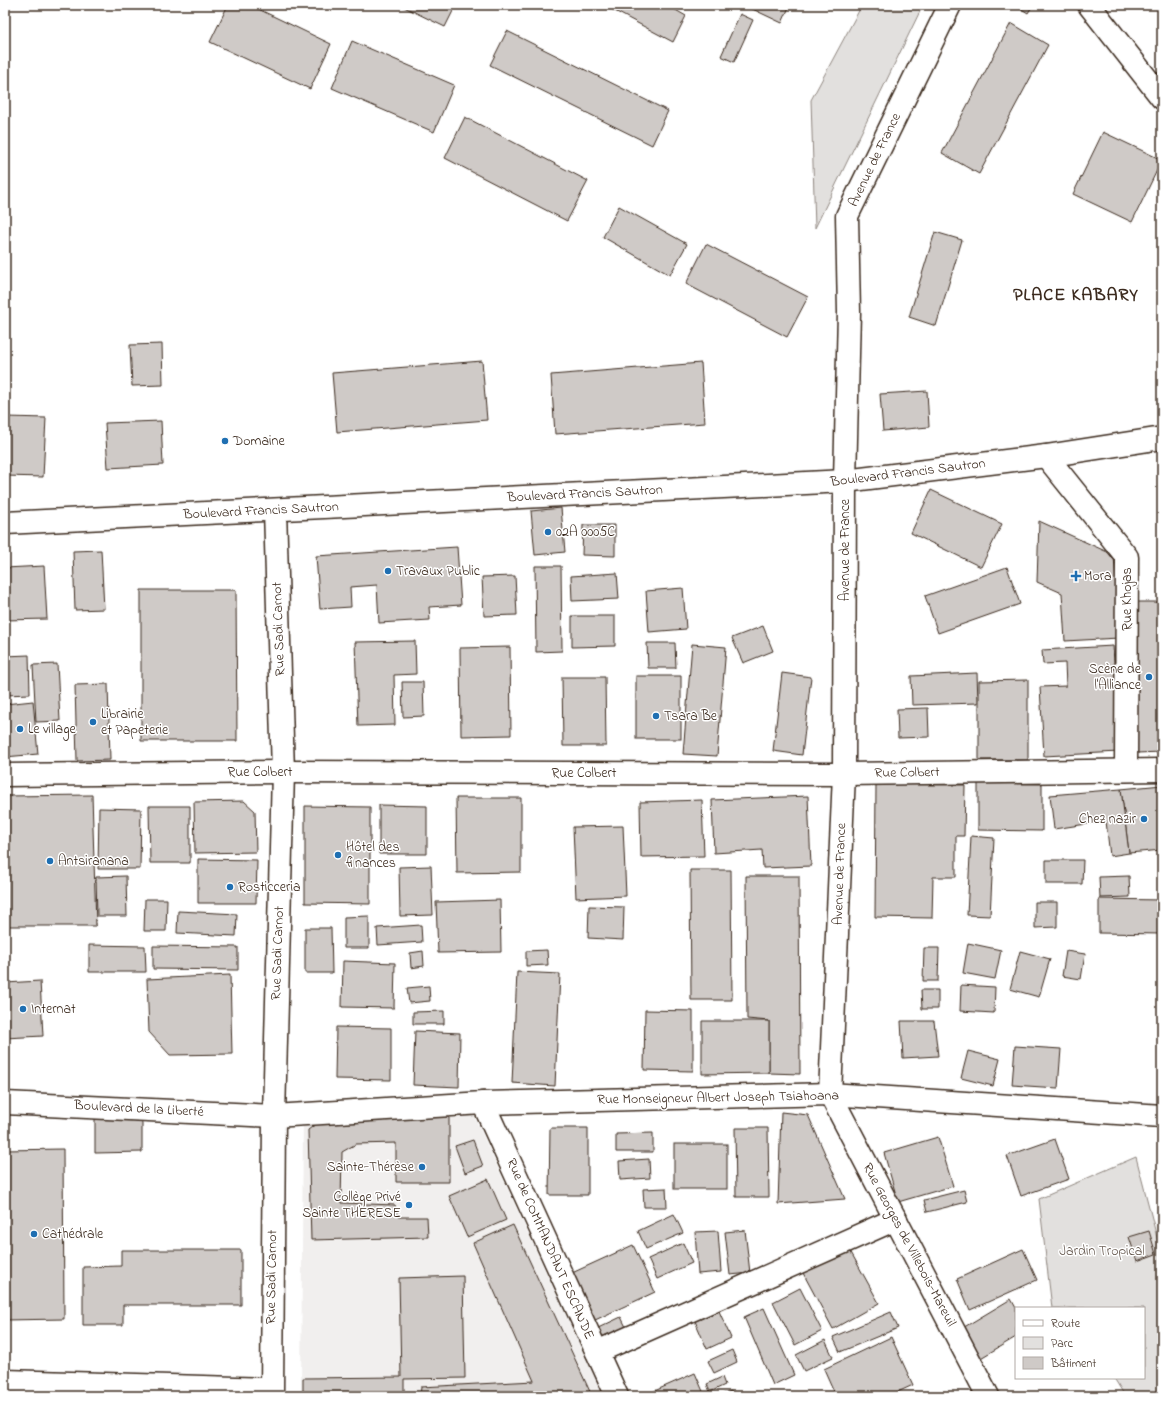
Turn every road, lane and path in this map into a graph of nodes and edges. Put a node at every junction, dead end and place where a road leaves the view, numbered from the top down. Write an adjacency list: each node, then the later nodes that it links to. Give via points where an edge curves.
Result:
1 (950, 5): 6 (street, Avenue de France, via 848,216 849,312)
2 (1089, 5): 3 (street)
3 (1162, 98)
4 (1162, 438): 5 (street, Boulevard Francis Sautron)
5 (1046, 456): 6 (street, Boulevard Francis Sautron); 9 (street, Rue Khojas, via 1127,557)
6 (845, 481): 7 (street, Boulevard Francis Sautron); 12 (street, Avenue de France)
7 (275, 510): 8 (street, Boulevard Francis Sautron); 11 (street, Rue Sadi Carnot)
8 (5, 523)
9 (1126, 770): 10 (street, Rue Colbert); 12 (street, Rue Colbert)
10 (1162, 770)
11 (284, 772): 12 (street, Rue Colbert); 13 (street, Rue Colbert); 17 (street, Rue Sadi Carnot)
12 (844, 774): 14 (street, Avenue de France)
13 (5, 775)
14 (830, 1094): 16 (street, Rue Monseigneur Albert Joseph Tsiahoana); 18 (street, Rue Monseigneur Albert Joseph Tsiahoana); 19 (street, Rue Georges de Villebois-Mareuil)
15 (5, 1103): 17 (street, Boulevard de la Liberté)
16 (483, 1103): 17 (street, Rue Monseigneur Albert Joseph Tsiahoana); 20 (street, Rue de COMMANDANT ESCANDE)
17 (274, 1116): 22 (street, Rue Sadi Carnot)
18 (1162, 1116)
19 (896, 1220): 20 (street); 24 (street, Rue Georges de Villebois-Mareuil)
20 (597, 1352): 23 (street, Rue de COMMANDANT ESCANDE)
21 (5, 1381): 22 (street)
22 (271, 1393)
23 (617, 1396)
24 (988, 1396)

